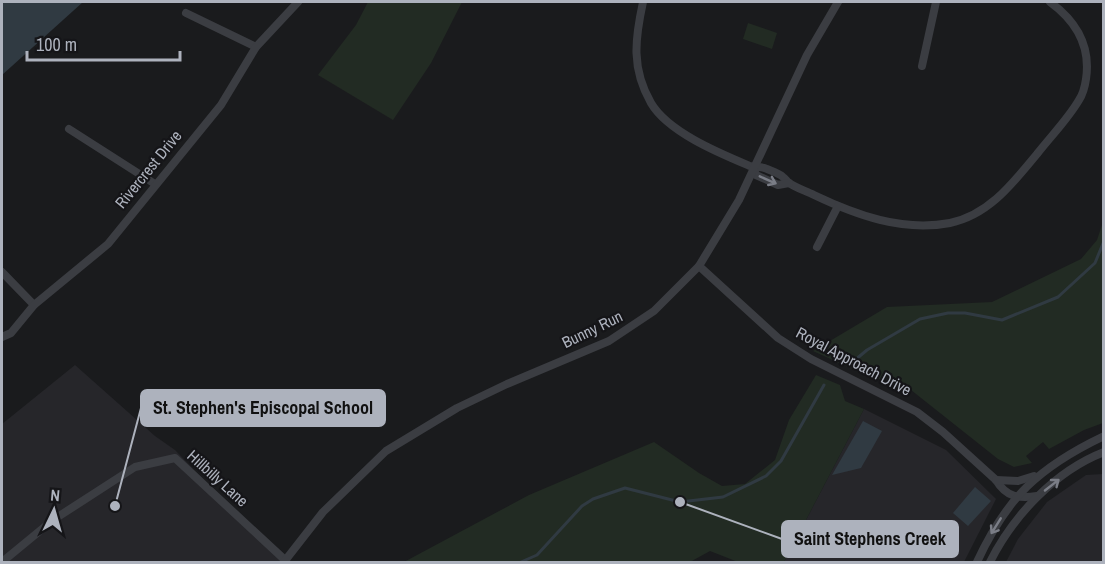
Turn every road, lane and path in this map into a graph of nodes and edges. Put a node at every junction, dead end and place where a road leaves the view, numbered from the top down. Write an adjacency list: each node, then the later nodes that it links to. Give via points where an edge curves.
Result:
1 (298, 2): 7 (street, Rivercrest Drive)
2 (643, 2): 10 (street, via 635,51 643,86 652,104 679,129)
3 (838, 2): 10 (street, Bunny Run, via 807,55)
4 (936, 2): 8 (street)
5 (1050, 2): 12 (street, via 1078,29 1087,52 1085,86 1080,99 995,202 951,223 922,226 883,222)
6 (186, 13): 7 (street)
7 (256, 47): 11 (street, Rivercrest Drive, via 221,105)
8 (922, 66)
9 (69, 129): 11 (street)
10 (753, 167): 12 (street, via 775,172 789,183); 14 (street, Bunny Run, via 739,200)
11 (155, 184): 16 (street, Rivercrest Drive, via 108,244)
12 (838, 206): 13 (street)
13 (817, 247)
14 (699, 266): 21 (street, Royal Approach Drive, via 778,338 811,359 917,412); 24 (street, Bunny Run, via 654,311 609,341 457,408 386,451 322,512)
15 (2, 272): 16 (street)
16 (34, 305): 17 (street, Rivercrest Drive, via 11,333)
17 (2, 337)
18 (1104, 436): 20 (street, via 1074,450)
19 (1104, 452): 22 (street, one-way to 19, via 1074,468)
20 (1038, 475): 21 (street, via 1018,481); 23 (street)
21 (996, 480): 23 (street, Royal Approach Drive)
22 (1037, 496): 23 (street); 27 (street)
23 (1016, 498): 26 (street, one-way to 26)
24 (284, 561): 25 (street, Hillbilly Lane, via 175,458 135,467 53,520)
25 (2, 562)
26 (977, 562)
27 (990, 562)

